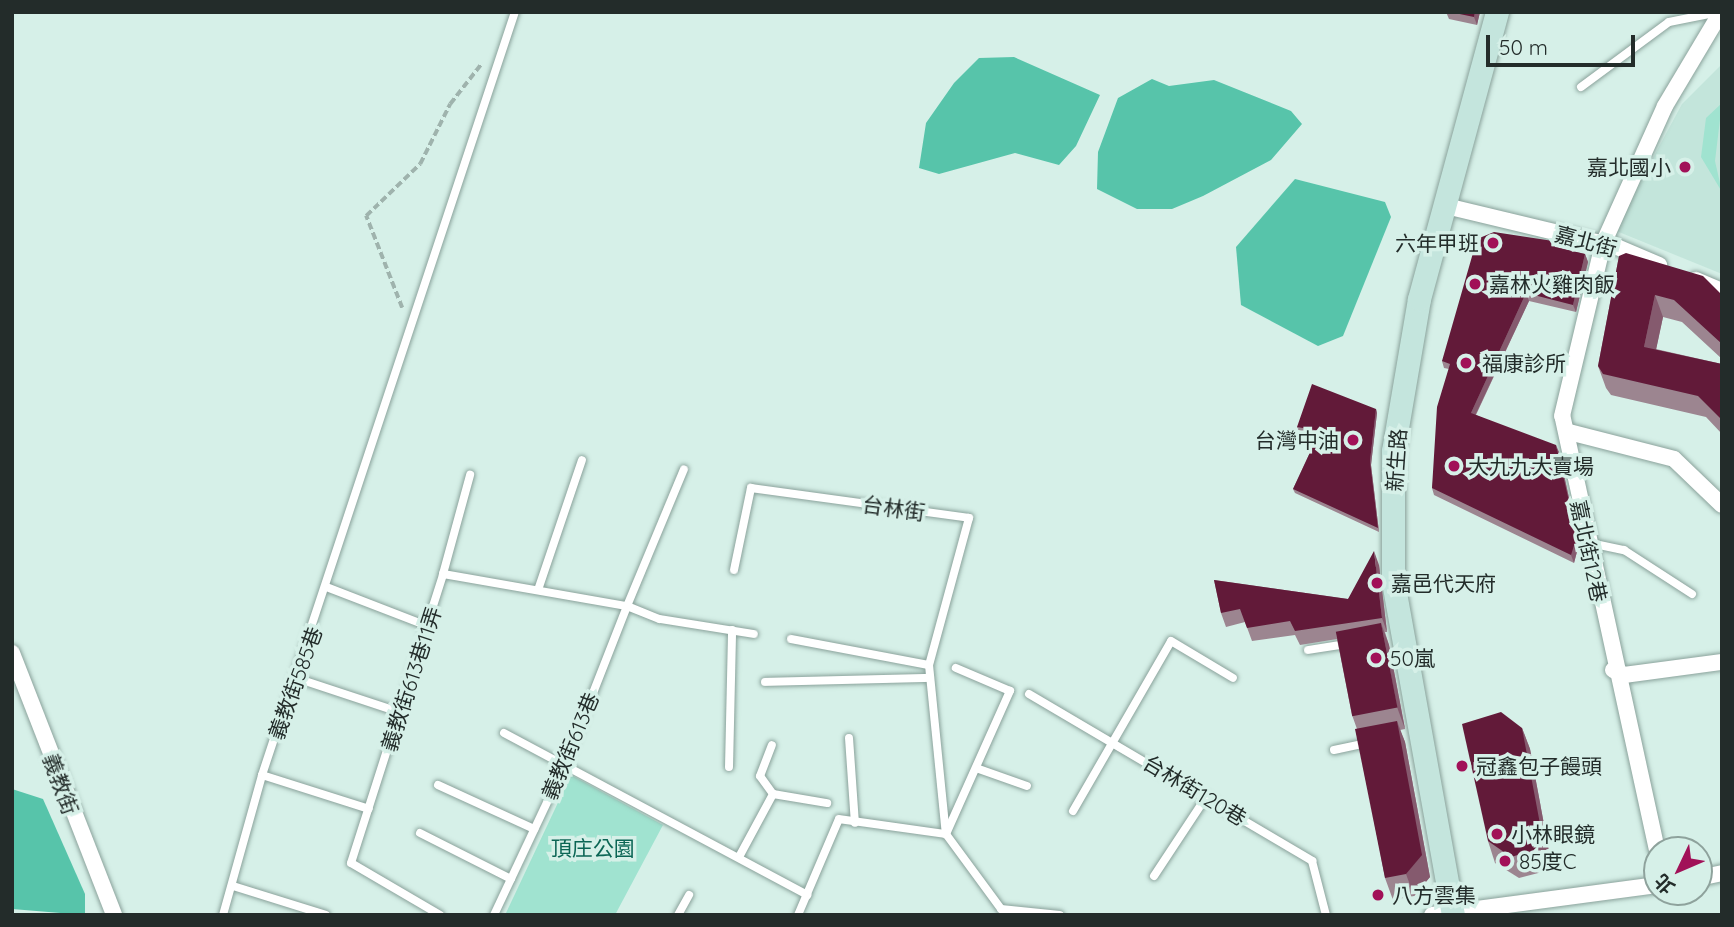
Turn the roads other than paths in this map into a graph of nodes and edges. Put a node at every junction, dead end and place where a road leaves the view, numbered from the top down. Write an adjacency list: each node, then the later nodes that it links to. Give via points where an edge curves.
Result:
1 (515, 12): 16 (lane, 義教街585巷)
2 (1497, 12): 5 (street, 新生路)
3 (1720, 12): 4 (lane, via 1669,22); 6 (street, 嘉北街12巷, via 1665,106)
4 (1581, 87)
5 (1446, 206): 6 (street, 嘉北街); 66 (street, 新生路, via 1419,299 1393,451 1396,636)
6 (1603, 244): 7 (street, 嘉北街); 8 (street, 嘉北街12巷, via 1563,416)
7 (1722, 290)
8 (1569, 432): 12 (street, via 1674,459); 13 (street, 嘉北街12巷)
9 (582, 460): 17 (lane)
10 (684, 469): 19 (lane, 義教街613巷)
11 (470, 475): 15 (lane, 義教街613巷11弄)
12 (1722, 505)
13 (1587, 543): 18 (lane, via 1624,550); 30 (street, 嘉北街12巷)
14 (734, 570): 28 (lane, 台林街, via 751,488 969,518)
15 (443, 573): 17 (lane); 20 (lane, 義教街613巷11弄)
16 (329, 588): 20 (lane); 33 (lane, 義教街585巷)
17 (538, 590): 19 (lane)
18 (1692, 594)
19 (627, 606): 21 (lane, via 660,619); 43 (lane, 義教街613巷)
20 (430, 627): 36 (lane, 義教街613巷11弄)
21 (732, 630): 22 (lane); 44 (lane)
22 (754, 634)
23 (791, 639): 28 (lane)
24 (1362, 642): 25 (lane)
25 (1308, 650)
26 (12, 653): 67 (street, 義教街)
27 (1722, 662): 30 (street, via 1625,675)
28 (929, 665): 31 (lane, 台林街)
29 (956, 668): 45 (lane, via 1010,691)
30 (1613, 670): 58 (street, 嘉北街12巷)
31 (930, 678): 34 (lane); 57 (lane, 台林街)
32 (1233, 678): 39 (lane, via 1171,641)
33 (299, 679): 36 (lane); 46 (lane, 義教街585巷)
34 (765, 682)
35 (1029, 694): 39 (lane, 台林街120巷)
36 (402, 713): 52 (lane, 義教街613巷11弄)
37 (504, 733): 43 (lane)
38 (849, 738): 54 (lane)
39 (1112, 740): 50 (lane, 台林街120巷); 53 (lane)
40 (1383, 740): 42 (lane)
41 (772, 745): 49 (lane, via 760,776)
42 (1334, 750)
43 (566, 762): 55 (lane, 義教街613巷); 59 (lane)
44 (729, 767)
45 (976, 768): 48 (lane); 57 (lane)
46 (262, 775): 52 (lane); 62 (lane, 義教街585巷)
47 (439, 785): 55 (lane)
48 (1027, 786)
49 (773, 794): 51 (lane); 59 (lane)
50 (1206, 797): 60 (lane); 75 (lane, 台林街120巷, via 1312,861)
51 (827, 803)
52 (369, 809): 70 (lane, 義教街613巷11弄, via 351,863)
53 (1073, 811)
54 (855, 823): 57 (lane); 65 (lane, via 839,819)
55 (534, 829): 61 (lane, 義教街613巷)
56 (420, 833): 61 (lane)
57 (946, 834): 74 (lane, via 1001,909)
58 (1654, 836)
59 (739, 857): 65 (lane)
60 (1154, 876)
61 (511, 879): 71 (lane, 義教街613巷)
62 (233, 886): 68 (lane, 義教街585巷); 69 (lane)
63 (1643, 887): 66 (street)
64 (689, 895): 72 (lane)
65 (808, 895): 73 (lane)
66 (1445, 914)
67 (114, 915)
68 (223, 915)
69 (326, 915)
70 (440, 915)
71 (494, 915)
72 (678, 915)
73 (798, 915)
74 (1060, 915)
75 (1326, 915)

